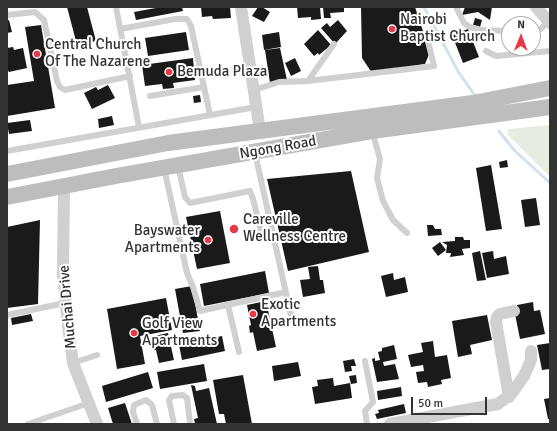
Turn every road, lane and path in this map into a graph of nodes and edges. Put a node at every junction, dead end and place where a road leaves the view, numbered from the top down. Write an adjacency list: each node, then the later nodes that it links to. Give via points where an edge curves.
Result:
1 (116, 7): 7 (lane)
2 (241, 7): 17 (street)
3 (456, 7): 8 (lane, via 464,23 470,27)
4 (536, 7): 6 (street)
5 (7, 15): 13 (lane, via 36,12 44,20 57,81 65,90)
6 (549, 22)
7 (120, 29): 13 (lane); 15 (lane, via 187,19 191,26)
8 (501, 31)
9 (427, 37): 14 (lane, via 434,66)
10 (334, 44): 14 (lane)
11 (486, 50): 12 (lane, via 496,56)
12 (550, 51)
13 (130, 76): 23 (lane)
14 (308, 81): 17 (lane, via 279,82)
15 (204, 87): 18 (lane); 22 (lane)
16 (550, 88): 21 (main road, Ngong Road, via 491,99)
17 (254, 90): 19 (street)
18 (150, 96)
19 (256, 107): 22 (lane); 24 (street)
20 (550, 107): 21 (main road, Ngong Road, via 495,115)
21 (474, 110): 24 (main road, Ngong Road); 25 (main road, Ngong Road)
22 (210, 115): 23 (lane)
23 (139, 126): 26 (lane)
24 (260, 131): 28 (main road, Ngong Road)
25 (372, 131): 27 (main road, Ngong Road); 34 (lane, via 380,159 377,178 383,201 394,220)
26 (7, 151)
27 (255, 151): 29 (main road, Ngong Road); 36 (lane)
28 (109, 154): 30 (main road, Ngong Road); 31 (main road, via 126,162 125,171)
29 (171, 167): 31 (main road, Ngong Road); 35 (lane, via 190,203 250,191); 38 (lane, via 187,273 194,286 200,311)
30 (7, 174)
31 (116, 176): 32 (main road, Ngong Road)
32 (64, 186): 33 (main road, Ngong Road); 37 (street, Muchai Drive)
33 (7, 198)
34 (407, 233)
35 (262, 235)
36 (286, 292): 38 (lane); 41 (lane)
37 (65, 302): 40 (lane); 46 (street, Muchai Drive)
38 (228, 305): 43 (lane)
39 (514, 311): 47 (street, via 500,314 496,322)
40 (7, 315)
41 (292, 320)
42 (531, 351): 47 (street, via 529,368)
43 (239, 352)
44 (97, 355): 46 (lane)
45 (365, 361): 56 (lane, via 373,402 365,411)
46 (73, 363): 48 (street, Muchai Drive)
47 (508, 397): 49 (street, via 498,404)
48 (89, 403): 50 (lane); 51 (street, Muchai Drive)
49 (412, 422): 57 (street)
50 (28, 424)
51 (97, 424)
52 (137, 424): 53 (lane, via 133,412 134,405 146,400 152,405)
53 (157, 424)
54 (174, 424): 55 (lane, via 169,400 172,396 183,395 187,398)
55 (190, 424)
56 (368, 424)
57 (390, 424)

